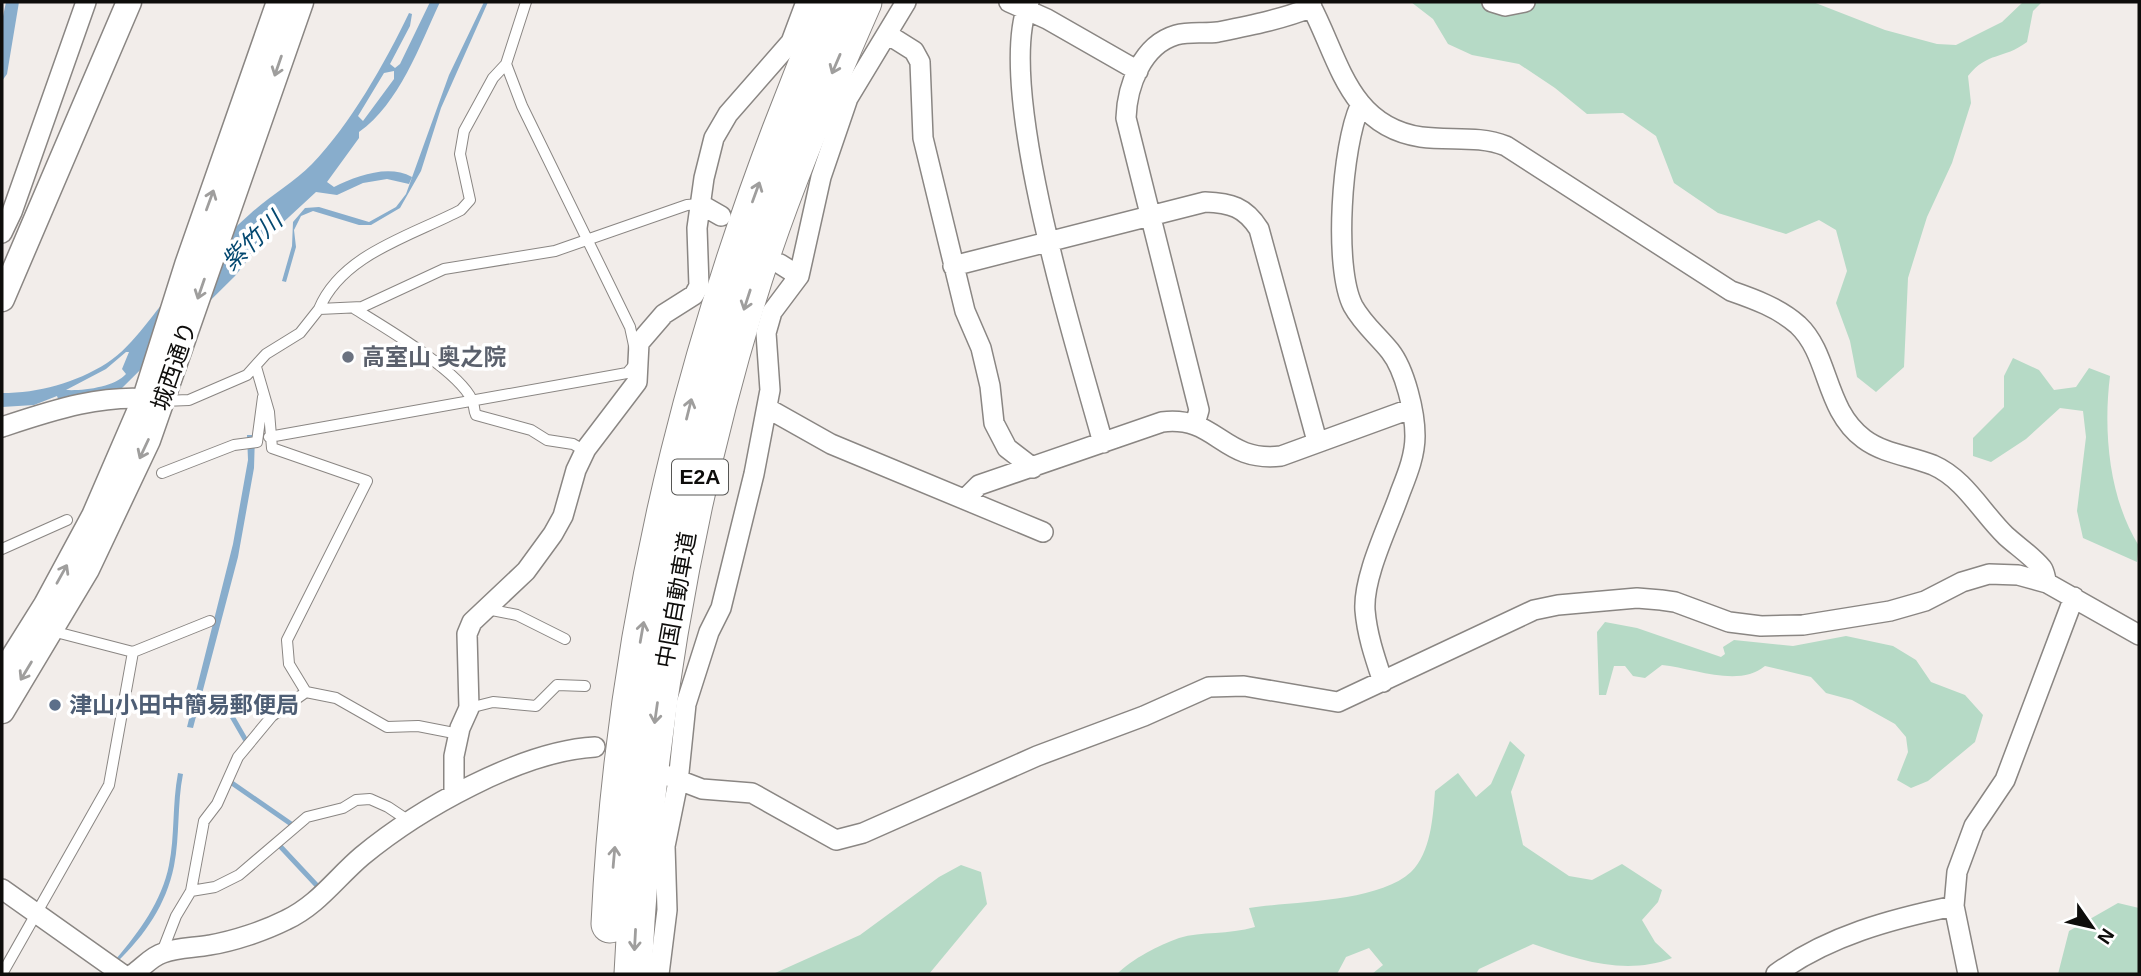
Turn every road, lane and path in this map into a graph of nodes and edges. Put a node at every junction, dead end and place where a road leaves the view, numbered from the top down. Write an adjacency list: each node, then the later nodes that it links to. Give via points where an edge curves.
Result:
1 (86, 2): 21 (street)
2 (129, 2): 27 (street)
3 (279, 2): 33 (street, 城西通り, one-way to 3, via 155,365)
4 (301, 2): 33 (street, 城西通り, one-way to 33, via 184,339)
5 (526, 2): 15 (lane)
6 (806, 2): 18 (street, via 791,42 728,114 715,138)
7 (833, 2): 76 (highway, 中国自動車道 / E2A, one-way to 7, via 613,866 633,680 669,492 723,291 761,177)
8 (863, 2): 77 (highway, 中国自動車道 / E2A, one-way to 77, via 813,120 747,300 697,488 675,595 646,787)
9 (906, 2): 14 (street)
10 (1492, 2): 11 (street, via 1505,6)
11 (1525, 2)
12 (1310, 4): 16 (street, via 1219,32 1175,36 1149,52); 17 (street)
13 (1021, 5): 16 (street); 23 (street, via 1023,99)
14 (887, 34): 25 (street, via 914,51 920,62 923,138); 26 (street, via 865,65 835,129)
15 (506, 64): 22 (lane); 28 (lane, via 493,78 464,131 460,154 470,200 461,211 372,253 346,271)
16 (1138, 71): 20 (street, via 1127,98 1126,118)
17 (1360, 106): 36 (street, via 1353,121 1341,208 1344,268 1352,303 1401,367); 49 (street, via 1376,120 1417,136 1487,138 1506,146 1731,291 1783,314 1799,326 1814,349 1846,422 1865,440 1935,466 1957,481 2043,570)
18 (701, 204): 19 (street); 22 (lane); 30 (street, via 699,286 694,295 649,329 639,343)
19 (721, 216)
20 (1150, 216): 23 (street); 37 (street, via 1199,410); 40 (street, via 1205,202 1230,203 1249,213 1259,229)
21 (2, 233)
22 (588, 241): 29 (lane, via 555,251 444,269); 30 (lane, via 630,327)
23 (1049, 242): 25 (street); 41 (street)
24 (780, 264): 26 (street)
25 (953, 265): 43 (street, via 981,348 999,436)
26 (799, 276): 35 (street, via 772,313 766,333)
27 (2, 299)
28 (319, 309): 29 (lane); 31 (lane, via 300,333 266,354)
29 (355, 309): 34 (lane, via 429,358)
30 (638, 358): 34 (lane, via 627,373); 42 (street, via 638,383)
31 (256, 367): 32 (lane); 33 (lane, via 189,400)
32 (264, 393): 39 (lane); 44 (lane, via 257,442 234,445)
33 (153, 399): 38 (street, via 117,399 55,411); 53 (street, 城西通り)
34 (473, 401): 39 (lane); 42 (lane, via 476,415)
35 (767, 408): 45 (street, via 831,444); 65 (street, via 721,608 687,704)
36 (1410, 409): 40 (street); 58 (street, via 1415,436 1412,458 1365,607 1370,644)
37 (1195, 424): 40 (street, via 1241,454 1261,459); 41 (street, via 1162,422)
38 (2, 428)
39 (269, 437): 60 (lane, via 272,448 368,481 287,640 289,664)
40 (1317, 441)
41 (1103, 443): 43 (street)
42 (585, 451): 51 (street, via 553,534 526,571)
43 (1033, 468): 45 (street, via 979,485)
44 (162, 473)
45 (966, 498): 47 (street)
46 (67, 520): 48 (lane)
47 (1043, 532)
48 (2, 549)
49 (2047, 583): 50 (street); 58 (street, via 1989,574 1890,611 1803,625 1729,622 1675,602 1649,599 1558,605 1534,610)
50 (2074, 597): 54 (street); 70 (street, via 2005,780 1965,842)
51 (486, 609): 55 (lane, via 517,615); 61 (street, via 467,634)
52 (210, 621): 56 (lane)
53 (42, 627): 56 (lane); 57 (street, 城西通り); 62 (street, 城西通り, one-way to 62)
54 (2139, 635)
55 (565, 639)
56 (133, 652): 71 (lane, via 109,785)
57 (2, 674)
58 (1383, 682): 65 (street, via 1338,702 1244,686 1209,687 863,833 836,840 752,793 702,789)
59 (585, 686): 61 (lane, via 557,685 536,706 494,702)
60 (306, 692): 63 (lane, via 336,698 387,727 418,726); 69 (lane, via 272,716 238,757 217,804 204,821)
61 (469, 709): 63 (street)
62 (2, 711)
63 (459, 734): 66 (street)
64 (595, 747): 66 (street, via 572,748 538,759)
65 (671, 778): 78 (street, via 665,846 667,910)
66 (454, 793): 67 (street)
67 (409, 821): 69 (lane, via 370,799 356,800 307,817 239,875 215,887); 72 (street, via 359,858 314,904 284,921 213,945)
68 (2, 889): 71 (street)
69 (191, 891): 72 (lane)
70 (1954, 906): 79 (street, via 1824,944); 80 (street)
71 (37, 914): 73 (lane); 74 (street)
72 (162, 953): 75 (street)
73 (2, 974)
74 (122, 974)
75 (133, 974)
76 (608, 974)
77 (633, 974)
78 (659, 974)
79 (1776, 974)
80 (1968, 974)

